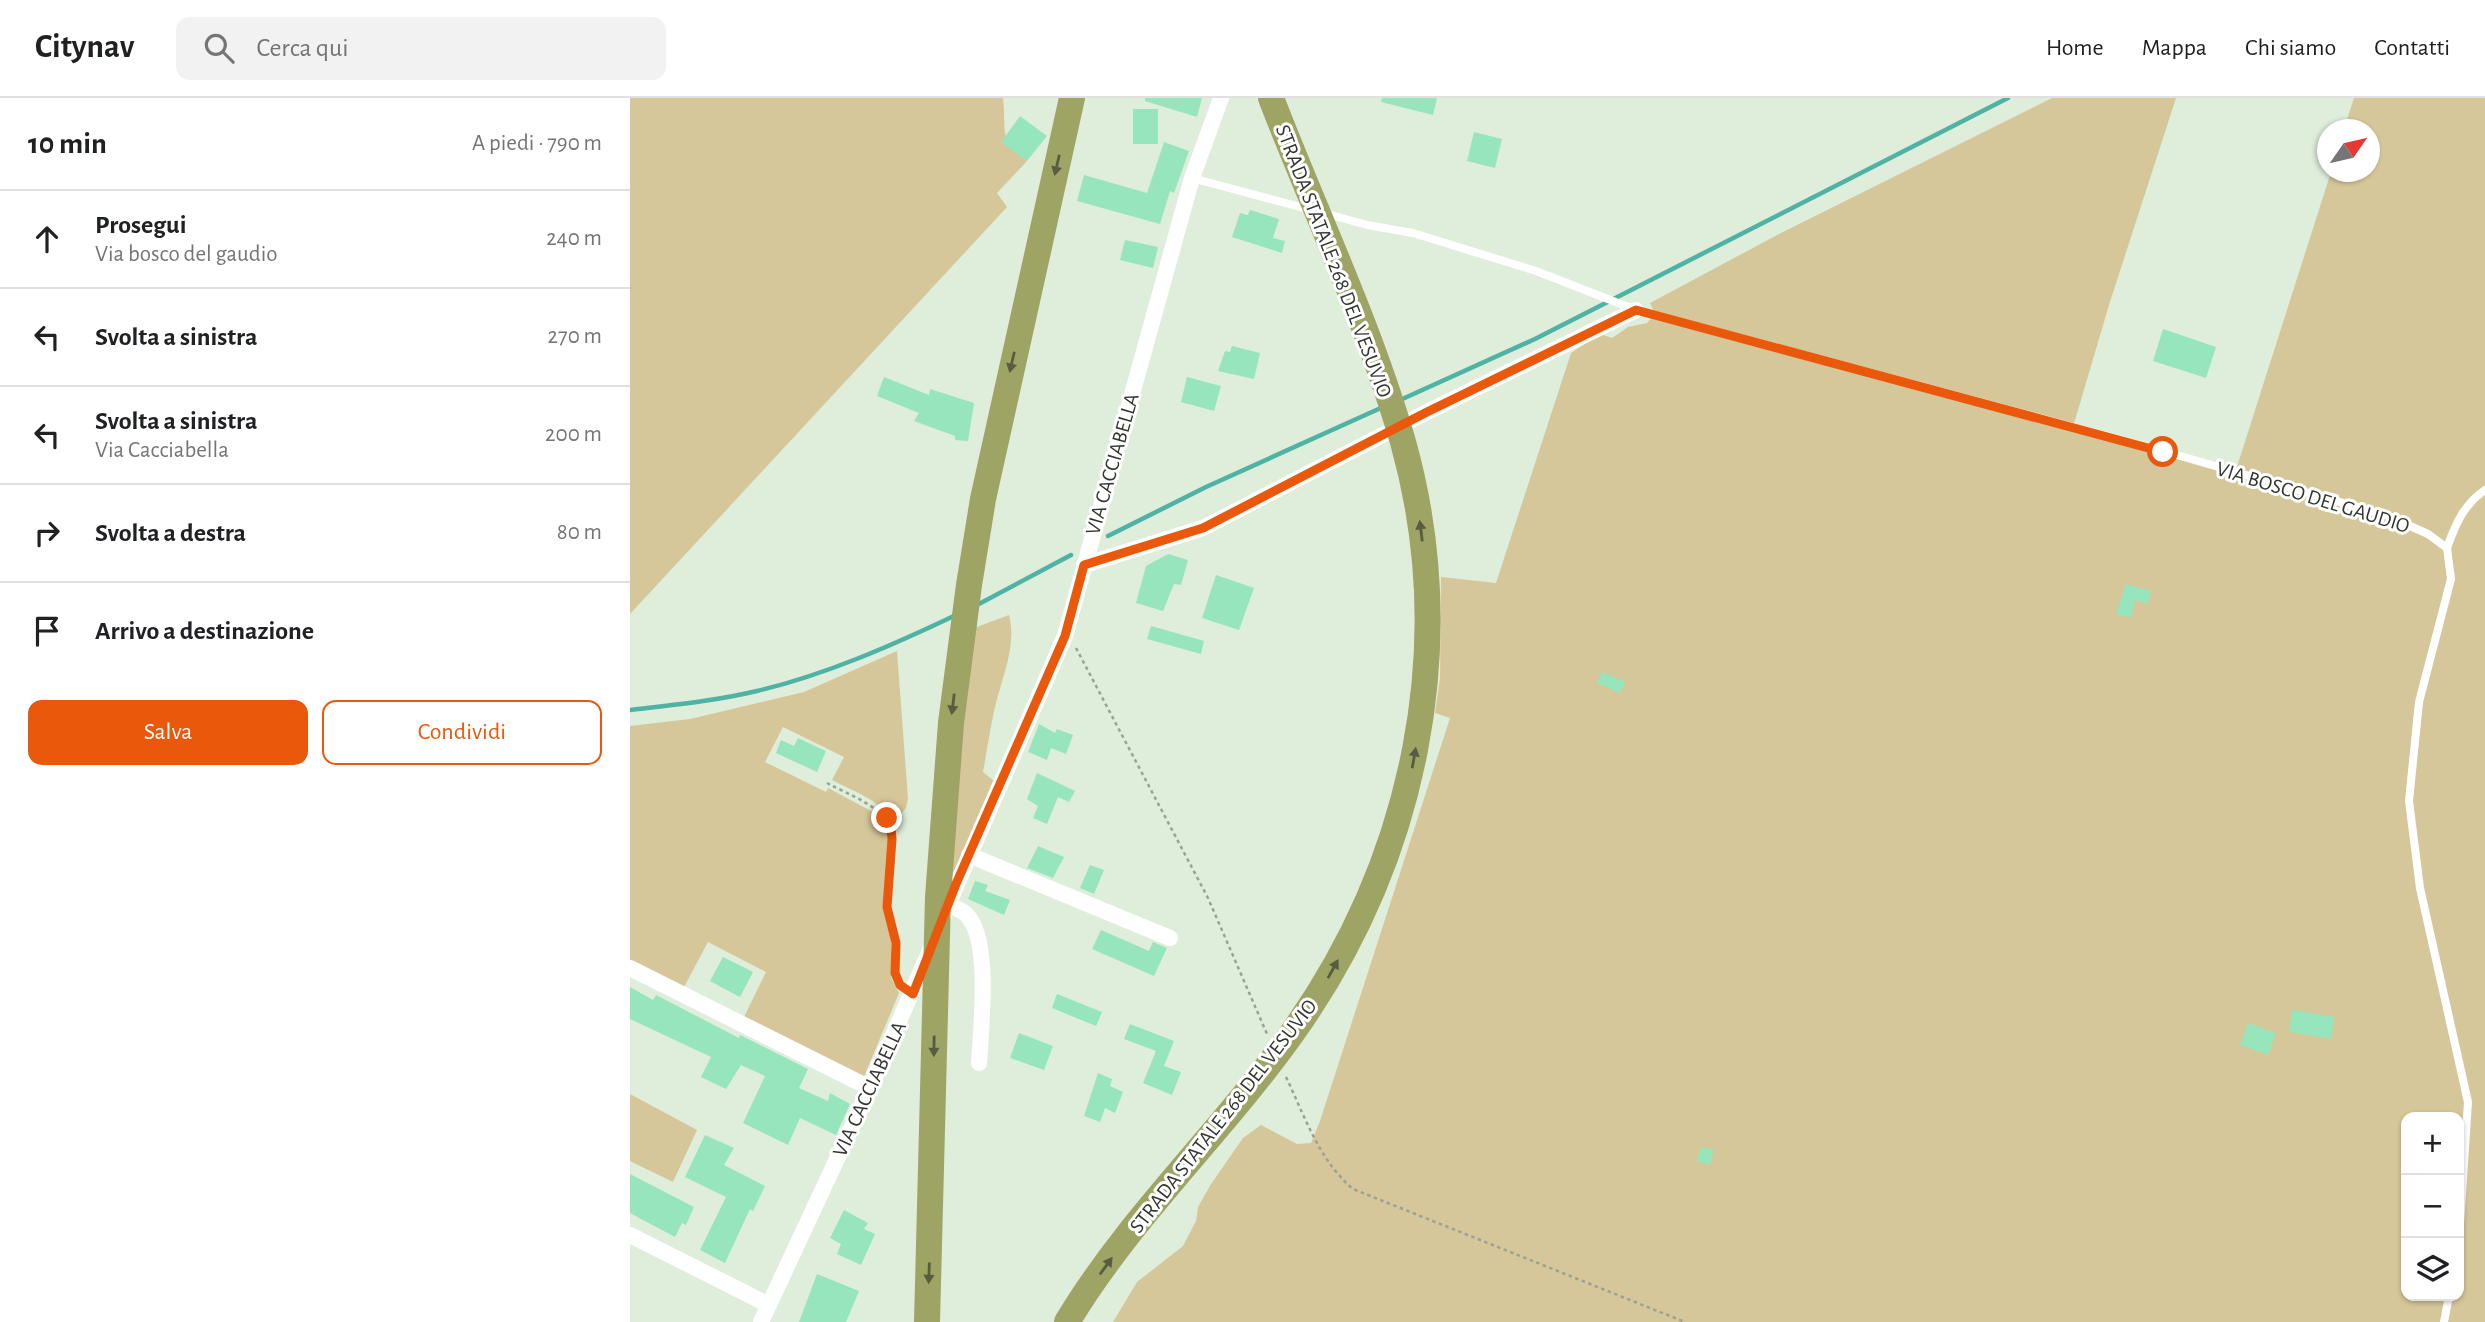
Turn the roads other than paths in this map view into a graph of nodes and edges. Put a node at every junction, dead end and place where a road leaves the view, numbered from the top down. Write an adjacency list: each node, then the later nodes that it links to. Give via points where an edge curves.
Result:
1 (1072, 98): 10 (highway, one-way to 10, via 983,499 969,585 946,771)
2 (1221, 98): 4 (street, VIA CACCIABELLA)
3 (1270, 98): 21 (highway, STRADA STATALE 268 DEL VESUVIO, one-way to 3, via 1116,1252 1293,1033 1331,975 1364,913 1390,848 1410,780 1422,711 1425,571 1403,444 1382,376)
4 (1192, 178): 5 (lane, VIA BOSCO DEL GAUDIO, via 1413,233 1536,271); 8 (street, VIA CACCIABELLA)
5 (1636, 310): 7 (lane, VIA BOSCO DEL GAUDIO, via 2388,516); 8 (street, via 1203,528)
6 (2485, 490): 7 (lane, via 2456,520)
7 (2447, 548): 16 (lane, via 2451,579 2419,702 2409,801 2420,888 2468,1102)
8 (1084, 565): 9 (street, VIA CACCIABELLA, via 1066,630)
9 (969, 855): 10 (street, VIA CACCIABELLA); 11 (street)
10 (943, 901): 13 (street, via 965,913 976,933 983,978); 14 (street, VIA CACCIABELLA, via 913,994); 20 (highway, one-way to 20, via 935,978)
11 (1170, 939)
12 (630, 968): 14 (street)
13 (979, 1063)
14 (870, 1088): 18 (street, VIA CACCIABELLA)
15 (630, 1235): 18 (street)
16 (2459, 1238)
17 (2448, 1301): 22 (lane)
18 (769, 1305): 19 (street, VIA CACCIABELLA)
19 (761, 1322)
20 (927, 1322)
21 (1067, 1322)
22 (2444, 1322)

